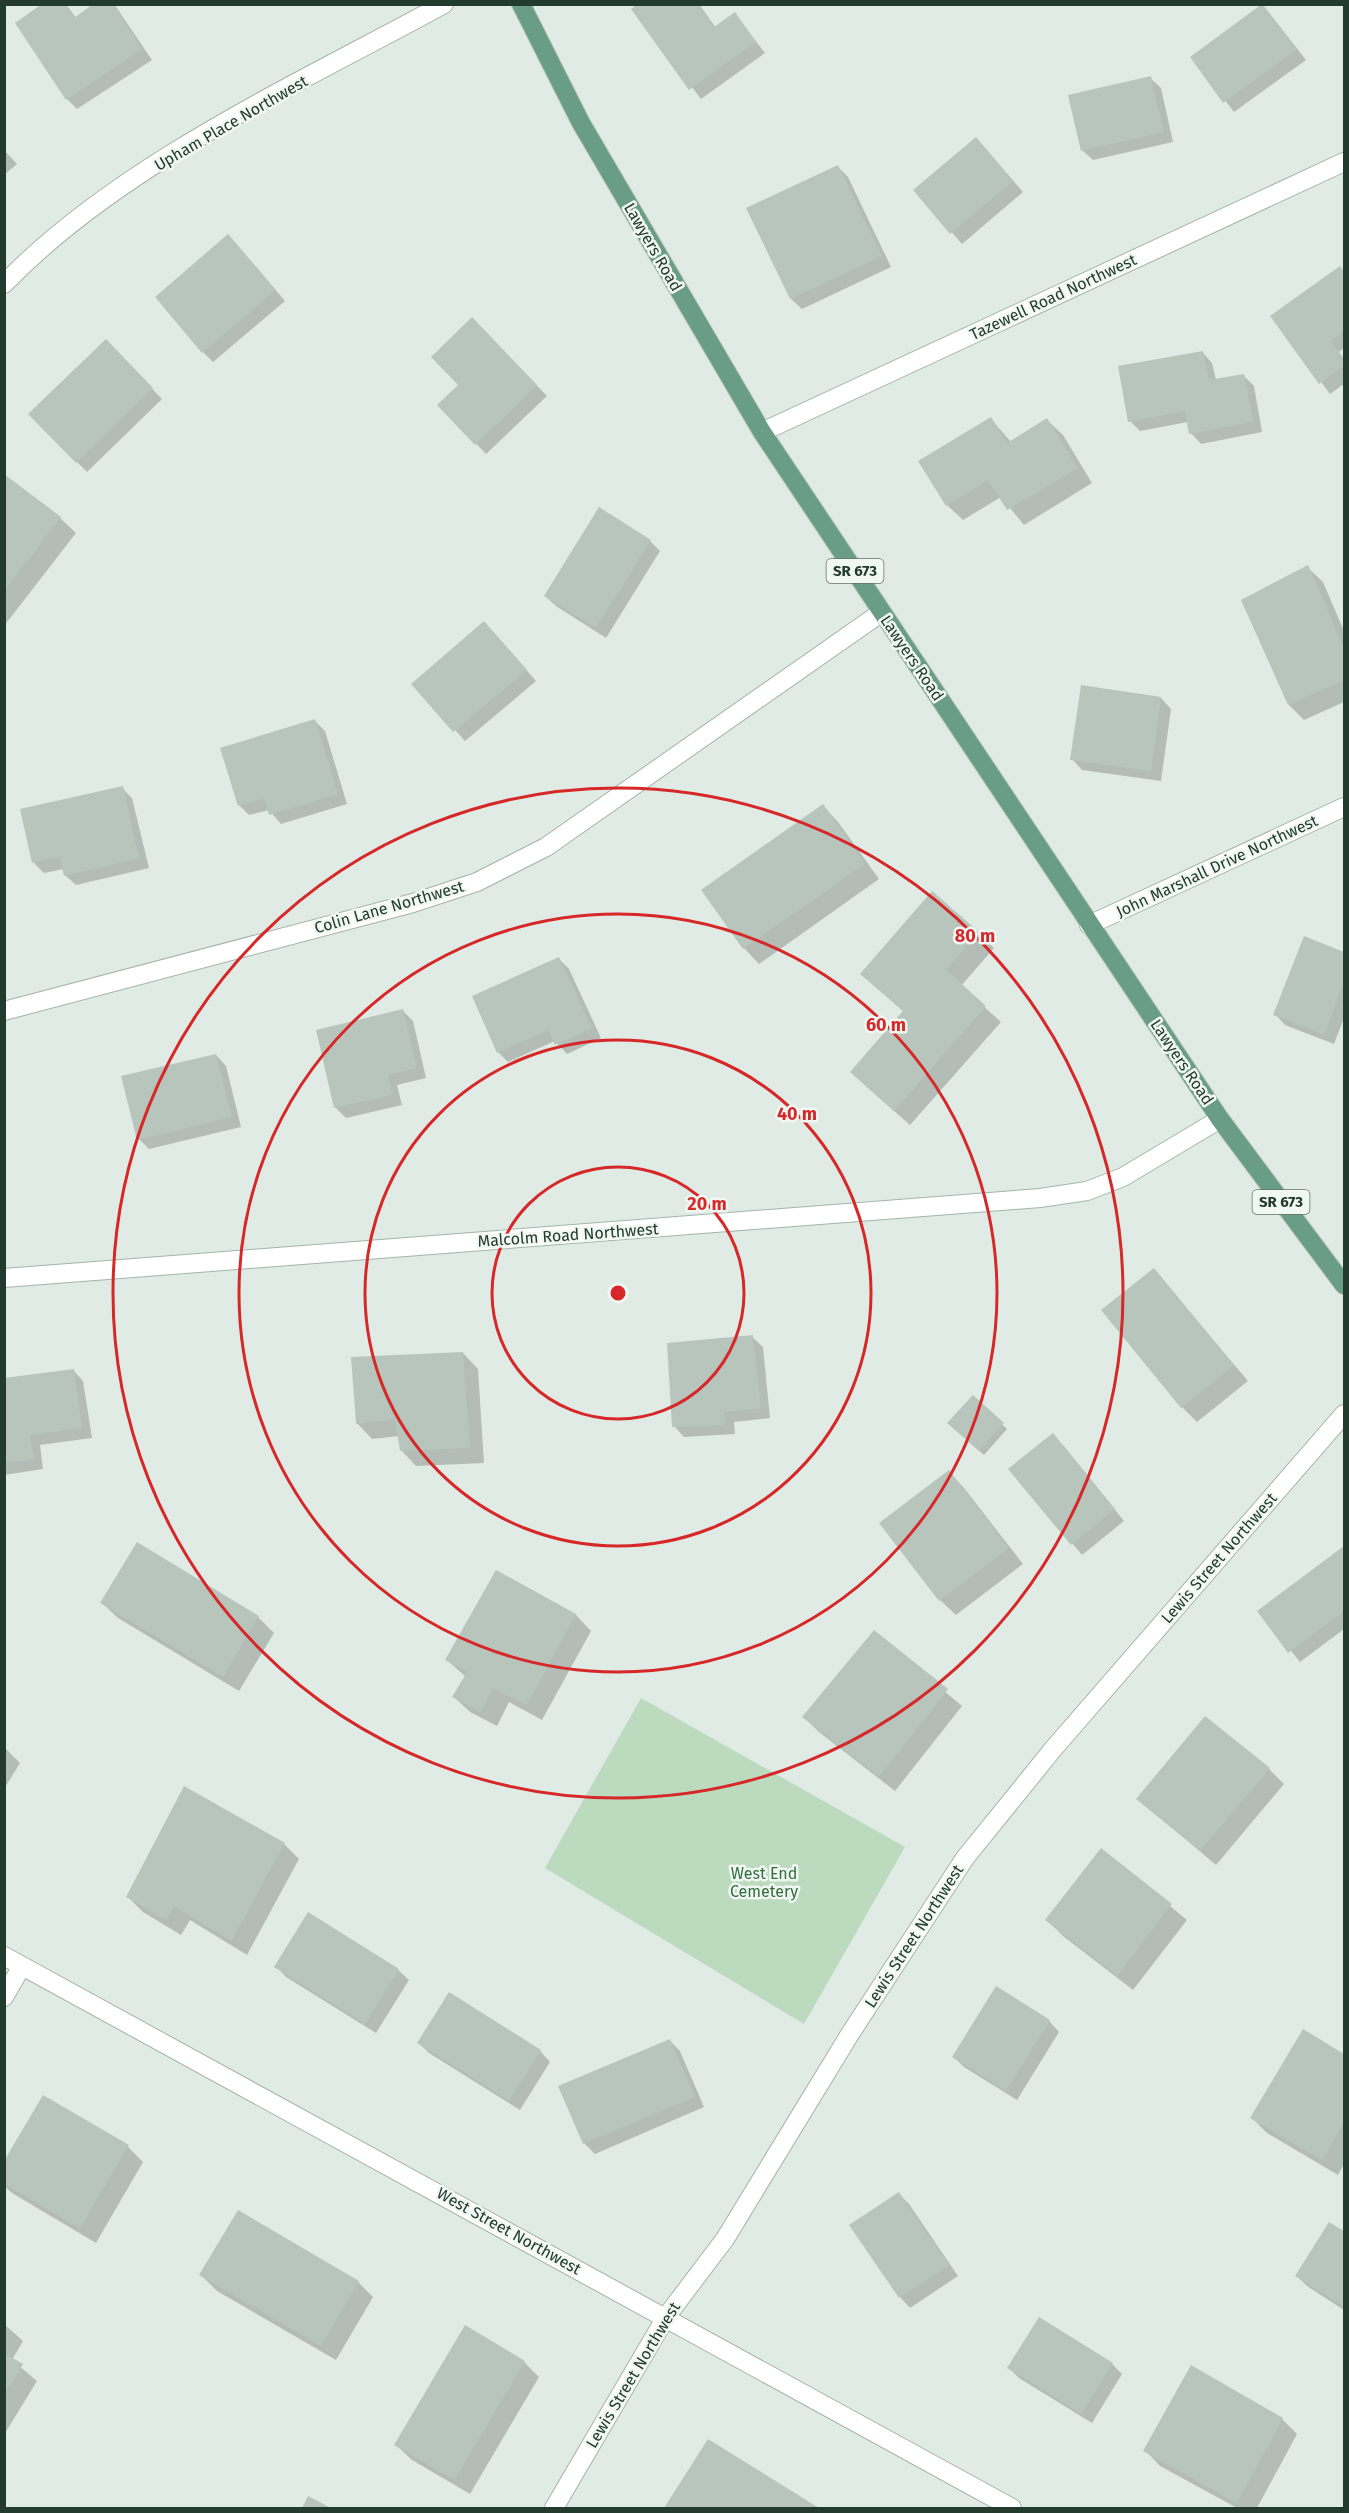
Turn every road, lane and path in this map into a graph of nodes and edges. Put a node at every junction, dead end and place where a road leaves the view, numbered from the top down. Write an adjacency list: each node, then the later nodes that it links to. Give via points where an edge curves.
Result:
1 (444, 4): 4 (street, Upham Place Northwest, via 180,149 92,209)
2 (521, 4): 5 (main road, Lawyers Road / SR 673, via 581,123)
3 (1344, 162): 5 (street, Tazewell Road Northwest)
4 (4, 284)
5 (762, 432): 6 (main road, Lawyers Road / SR 673)
6 (882, 612): 8 (main road, Lawyers Road / SR 673); 9 (street, Colin Lane Northwest, via 546,847 477,882 413,903)
7 (1344, 807): 8 (street, John Marshall Drive Northwest)
8 (1089, 925): 10 (main road, Lawyers Road / SR 673)
9 (4, 1011)
10 (1220, 1119): 11 (street, Malcolm Road Northwest, via 1123,1177 1087,1191 1040,1198); 12 (main road, Lawyers Road / SR 673)
11 (4, 1278)
12 (1344, 1285)
13 (1344, 1414): 17 (street, Lewis Street Northwest, via 1054,1748 965,1858 850,2034 725,2239)
14 (4, 1956): 15 (street, West Street Northwest)
15 (22, 1966): 16 (street); 17 (street, West Street Northwest)
16 (4, 1997)
17 (666, 2317): 18 (street, Lewis Street Northwest); 19 (street, West Street Northwest, via 922,2462)
18 (554, 2508)
19 (1012, 2508)

